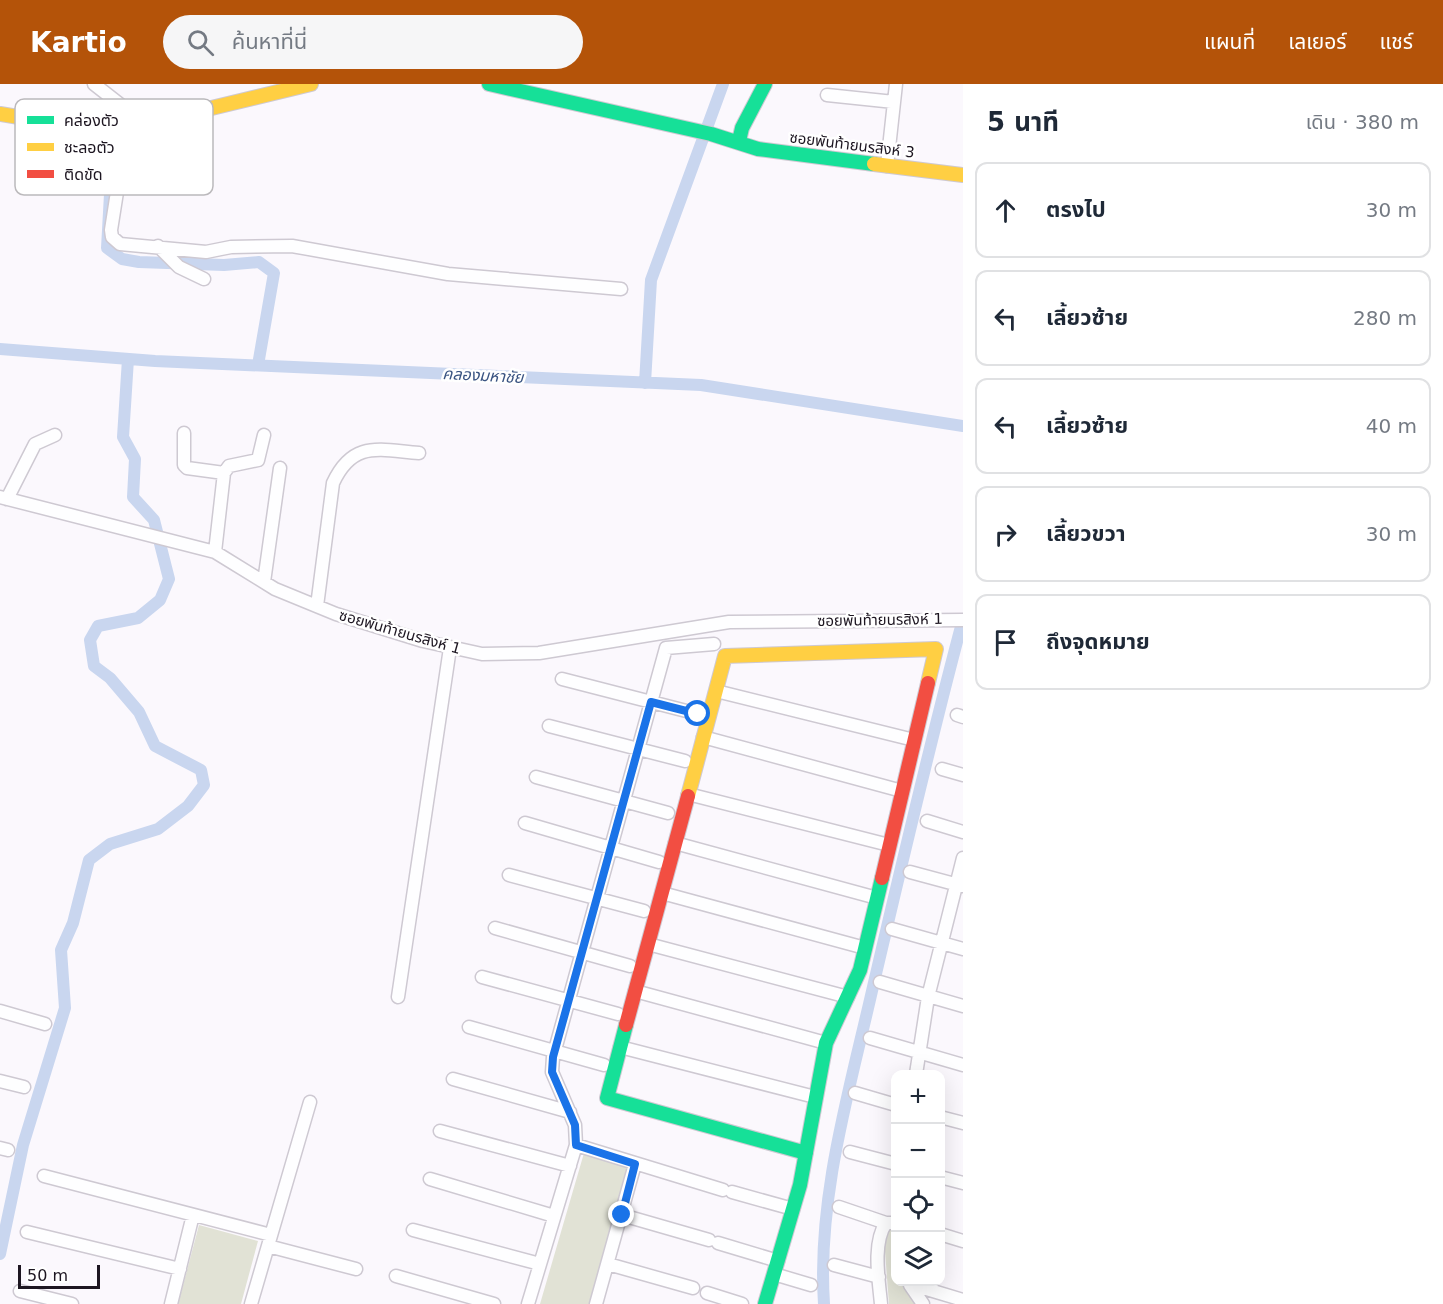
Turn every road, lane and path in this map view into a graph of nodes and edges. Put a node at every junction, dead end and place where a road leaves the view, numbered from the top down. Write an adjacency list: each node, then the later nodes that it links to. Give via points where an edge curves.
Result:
1 (94, 84): 7 (street)
2 (311, 84): 9 (street)
3 (489, 84): 12 (street, ซอยพันท้ายนรสิงห์ 3)
4 (765, 84): 12 (street)
5 (896, 84): 8 (street)
6 (827, 95): 8 (street)
7 (113, 99)
8 (894, 102): 13 (street)
9 (213, 108)
10 (0, 114): 11 (street)
11 (15, 117)
12 (739, 141): 13 (street, ซอยพันท้ายนรสิงห์ 3, via 780,153)
13 (887, 165): 14 (street, ซอยพันท้ายนรสิงห์ 3)
14 (963, 175)
15 (117, 195): 16 (street, via 112,237 120,244)
16 (158, 246): 17 (street, via 179,267); 18 (street, via 206,252 231,247 292,246 448,273)
17 (204, 279)
18 (621, 290)
19 (184, 432): 24 (street, via 184,465)
20 (55, 435): 25 (street, via 35,444)
21 (264, 435): 24 (street, via 258,460 229,466)
22 (419, 453): 28 (street, via 371,450 354,454 341,466 333,483)
23 (280, 468): 27 (street)
24 (224, 473): 26 (street)
25 (4, 498): 26 (street, ซอยพันท้ายนรสิงห์ 1)
26 (215, 552): 27 (street, ซอยพันท้ายนรสิงห์ 1)
27 (264, 582): 28 (street, ซอยพันท้ายนรสิงห์ 1)
28 (317, 606): 31 (street, ซอยพันท้ายนรสิงห์ 1)
29 (963, 620): 31 (street, ซอยพันท้ายนรสิงห์ 1, via 729,622 539,653 482,654)
30 (714, 644): 34 (street, via 666,648)
31 (450, 648): 74 (street)
32 (562, 679): 34 (street)
33 (716, 691): 37 (street); 38 (street); 38 (street, via 725,656 936,649)
34 (651, 702): 35 (street); 39 (street)
35 (698, 714)
36 (549, 726): 39 (street)
37 (703, 737): 44 (street); 45 (street)
38 (914, 740): 44 (street)
39 (638, 749): 40 (street); 46 (street)
40 (685, 761)
41 (942, 769): 42 (street)
42 (963, 775)
43 (536, 777): 46 (street)
44 (902, 791): 52 (street)
45 (688, 794): 51 (street); 52 (street)
46 (624, 801): 47 (street); 53 (street)
47 (668, 813)
48 (927, 821): 50 (street)
49 (525, 823): 53 (street)
50 (963, 832)
51 (675, 843): 59 (street); 60 (street)
52 (889, 845): 60 (street)
53 (611, 848): 55 (street); 61 (street)
54 (963, 858): 58 (street)
55 (659, 862)
56 (910, 872): 58 (street)
57 (509, 875): 61 (street)
58 (959, 886): 65 (street)
59 (662, 893): 66 (street); 67 (street)
60 (877, 898): 67 (street)
61 (597, 899): 62 (street); 69 (street)
62 (644, 911)
63 (495, 928): 69 (street)
64 (892, 929): 65 (street)
65 (941, 943): 68 (street); 76 (street)
66 (648, 944): 73 (street); 75 (street)
67 (865, 948): 75 (street)
68 (963, 949)
69 (582, 952): 70 (street); 77 (street)
70 (630, 966)
71 (482, 977): 77 (street)
72 (880, 982): 76 (street)
73 (635, 991): 84 (street); 85 (street)
74 (398, 997)
75 (848, 997): 84 (street)
76 (928, 997): 78 (street); 87 (street)
77 (569, 1001): 80 (street); 86 (street)
78 (963, 1006)
79 (0, 1011): 81 (street)
80 (618, 1014)
81 (45, 1024)
82 (468, 1027): 86 (street)
83 (870, 1038): 87 (street)
84 (826, 1042): 95 (street)
85 (620, 1047): 95 (street); 104 (street, via 607,1098)
86 (555, 1052): 88 (street); 98 (street, via 552,1072)
87 (918, 1052): 89 (street); 90 (street)
88 (604, 1065)
89 (963, 1065)
90 (916, 1070)
91 (453, 1079): 98 (street)
92 (0, 1082): 93 (street)
93 (24, 1087)
94 (855, 1093): 97 (street)
95 (815, 1097): 104 (street)
96 (310, 1102): 121 (street)
97 (891, 1104)
98 (570, 1112): 102 (street)
99 (945, 1119): 100 (street)
100 (963, 1123)
101 (440, 1131): 107 (street)
102 (576, 1145): 106 (street); 107 (street)
103 (850, 1152): 105 (street)
104 (806, 1153): 113 (street)
105 (891, 1163)
106 (635, 1164): 113 (street); 115 (street)
107 (570, 1166): 116 (street)
108 (44, 1176): 114 (street)
109 (944, 1178): 111 (street)
110 (430, 1179): 116 (street)
111 (963, 1183)
112 (839, 1207): 117 (street)
113 (793, 1209): 126 (street)
114 (193, 1215): 121 (street); 127 (street)
115 (622, 1215): 124 (street); 126 (street, via 714,1241)
116 (554, 1216): 123 (street)
117 (891, 1223): 130 (street, via 880,1236)
118 (413, 1230): 123 (street)
119 (27, 1232): 127 (street)
120 (945, 1236): 122 (street)
121 (270, 1241): 128 (street); 140 (street)
122 (963, 1241)
123 (540, 1264): 142 (street)
124 (609, 1264): 134 (street); 143 (street)
125 (834, 1265): 130 (street)
126 (776, 1268): 131 (street); 145 (street)
127 (180, 1269): 139 (street)
128 (356, 1269)
129 (396, 1276): 141 (street)
130 (879, 1277): 146 (street)
131 (812, 1285)
132 (911, 1286): 147 (street)
133 (914, 1286): 137 (street)
134 (693, 1288)
135 (20, 1291): 138 (street)
136 (707, 1293): 144 (street)
137 (963, 1300)
138 (72, 1304)
139 (171, 1304)
140 (252, 1304)
141 (494, 1304)
142 (528, 1304)
143 (596, 1304)
144 (742, 1304)
145 (765, 1304)
146 (882, 1304)
147 (923, 1304)

